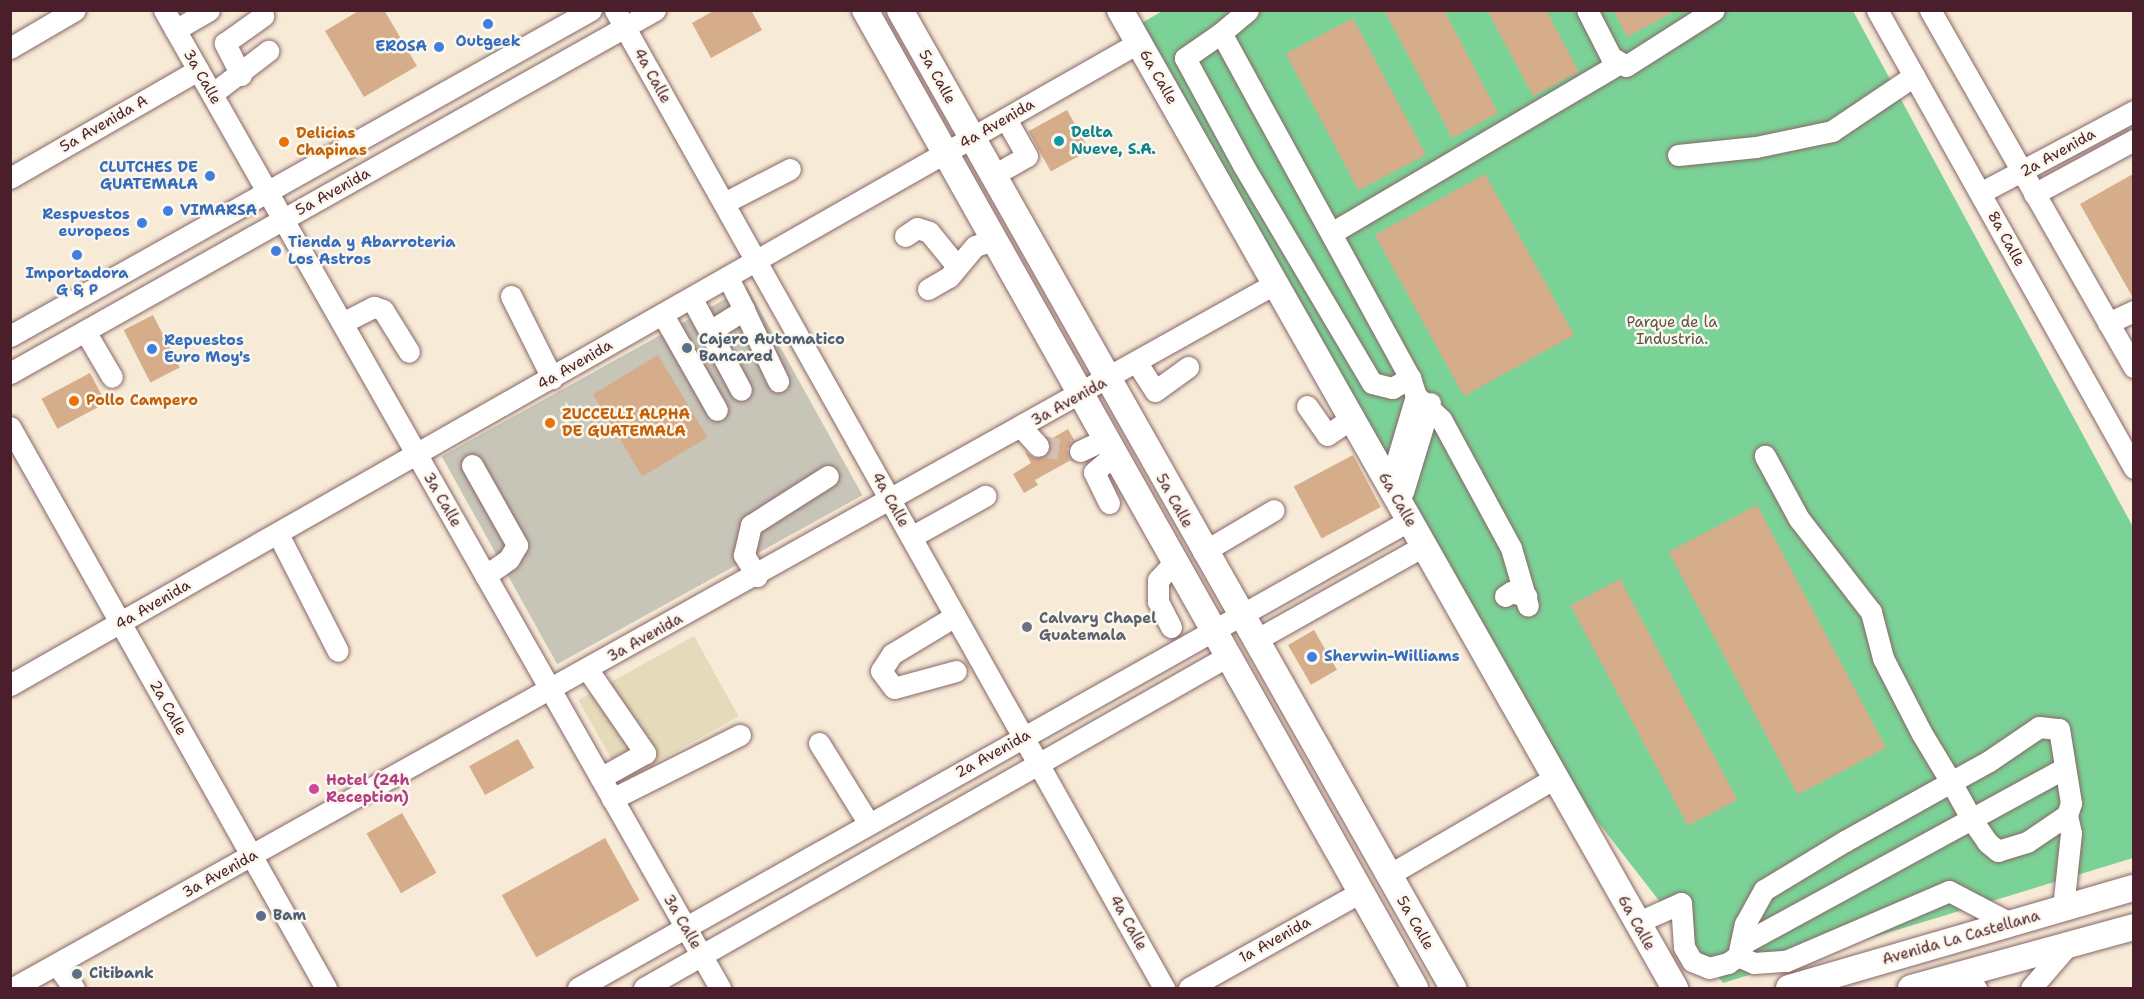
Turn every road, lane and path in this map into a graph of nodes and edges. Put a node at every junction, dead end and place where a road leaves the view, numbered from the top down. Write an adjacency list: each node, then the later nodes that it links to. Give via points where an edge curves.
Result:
1 (75, 10): 19 (street)
2 (164, 10): 16 (street, 3a Calle)
3 (209, 10): 16 (street)
4 (591, 10): 38 (street)
5 (655, 10): 15 (street, 5a Avenida)
6 (865, 10): 32 (main road, 5a Calle)
7 (900, 10): 30 (main road, 5a Calle)
8 (1248, 10): 17 (street)
9 (1587, 10): 22 (street)
10 (1714, 10): 22 (street, via 1649,55 1626,66)
11 (1877, 10): 26 (street, 8a Calle)
12 (1930, 10): 35 (street)
13 (1128, 12): 18 (main road, 6a Calle)
14 (262, 16): 25 (street, via 225,43)
15 (620, 19): 41 (street, 4a Calle); 42 (street, 5a Avenida)
16 (175, 30): 24 (street, 3a Calle)
17 (1221, 33): 21 (street); 43 (street)
18 (1138, 43): 23 (main road, 6a Calle); 29 (street, 4a Avenida)
19 (10, 48)
20 (268, 51): 25 (street)
21 (1185, 58): 23 (street); 73 (street, via 1281,233 1372,382)
22 (1616, 65): 43 (street)
23 (1154, 69): 51 (main road, 6a Calle)
24 (198, 70): 27 (street, 3a Calle); 37 (street, 5a Avenida A)
25 (241, 75): 27 (street)
26 (1914, 76): 33 (street, via 1832,131 1756,147); 39 (street, 8a Calle)
27 (212, 94): 38 (street, 3a Calle)
28 (2133, 111): 35 (street, 2a Avenida)
29 (1006, 119): 30 (street, 4a Avenida); 36 (street, via 1027,156)
30 (972, 139): 32 (street, 4a Avenida); 36 (main road, 5a Calle)
31 (2133, 140): 40 (street, 2a Avenida)
32 (946, 154): 46 (main road, 5a Calle); 47 (street, 4a Avenida)
33 (1678, 155)
34 (790, 169): 41 (street)
35 (2022, 173): 39 (street, 2a Avenida); 40 (street)
36 (992, 176): 71 (main road, 5a Calle)
37 (10, 177)
38 (267, 192): 42 (street, 3a Calle); 45 (street)
39 (1980, 193): 86 (street, 8a Calle)
40 (2034, 194): 59 (street)
41 (724, 203): 47 (street, 4a Calle)
42 (283, 220): 49 (street, 5a Avenida); 58 (street, 3a Calle)
43 (1333, 232): 73 (street)
44 (905, 236): 48 (street, via 918,228 929,232)
45 (184, 239): 49 (street); 62 (street)
46 (994, 240): 48 (street, via 975,246); 74 (main road, 5a Calle)
47 (756, 262): 50 (street, 4a Avenida); 89 (street, 4a Calle)
48 (956, 265): 52 (street, via 949,278)
49 (200, 267): 60 (street, 5a Avenida)
50 (728, 278): 54 (street, 4a Avenida); 55 (street)
51 (1275, 284): 64 (street, 3a Avenida); 77 (main road, 6a Calle)
52 (928, 289)
53 (511, 296): 69 (street)
54 (692, 298): 57 (street, 4a Avenida); 61 (street)
55 (744, 310): 61 (street); 70 (street)
56 (2133, 311): 59 (street)
57 (663, 315): 69 (street, 4a Avenida); 76 (street)
58 (342, 323): 63 (street, via 374,307 383,310); 83 (street, 3a Calle)
59 (2108, 323): 66 (street)
60 (85, 331): 67 (street, 5a Avenida); 68 (street)
61 (710, 331): 72 (street)
62 (10, 336)
63 (409, 352)
64 (1137, 363): 65 (street, via 1159,398); 71 (street, 3a Avenida)
65 (1188, 367)
66 (2133, 367)
67 (10, 373)
68 (112, 377)
69 (552, 378): 83 (street, 4a Avenida)
70 (778, 381)
71 (1107, 381): 74 (street, 3a Avenida); 96 (main road, 5a Calle)
72 (741, 390)
73 (1419, 392): 91 (street); 100 (street, via 1511,548)
74 (1082, 395): 79 (street, 3a Avenida); 81 (main road, 5a Calle)
75 (1307, 406): 77 (street, via 1327,435)
76 (717, 410)
77 (1351, 419): 91 (main road, 6a Calle)
78 (10, 427): 103 (street, 2a Calle)
79 (1022, 428): 80 (street); 89 (street, 3a Avenida)
80 (1038, 446)
81 (1110, 447): 82 (street); 90 (street, via 1094,472); 97 (main road, 5a Calle)
82 (1080, 451)
83 (417, 455): 93 (street, 4a Avenida); 98 (street, 3a Calle)
84 (1765, 456): 120 (street, via 1799,519 1871,612 1883,658)
85 (472, 465): 98 (street, via 516,545 509,559)
86 (2133, 468)
87 (828, 476): 99 (street, via 751,525 744,555)
88 (985, 496): 94 (street)
89 (891, 501): 94 (street, 4a Calle); 99 (street, 3a Avenida)
90 (1109, 502)
91 (1399, 504): 95 (main road, 6a Calle); 102 (street, 2a Avenida)
92 (1274, 510): 96 (street)
93 (278, 534): 103 (street, 4a Avenida); 107 (street)
94 (911, 537): 101 (street, 4a Calle)
95 (1423, 546): 106 (street); 119 (main road, 6a Calle)
96 (1203, 552): 102 (main road, 5a Calle)
97 (1175, 562): 104 (street, via 1158,580 1158,601); 105 (main road, 5a Calle)
98 (485, 576): 112 (street, 3a Calle)
99 (757, 576): 109 (street, 3a Avenida)
100 (1520, 599)
101 (955, 616): 110 (street, via 892,654 881,671 894,688); 114 (street, 4a Calle)
102 (1239, 616): 105 (street, 2a Avenida); 106 (main road, 5a Calle)
103 (121, 623): 111 (street, 4a Avenida); 125 (street, 2a Calle)
104 (1171, 627)
105 (1214, 630): 108 (main road, 5a Calle); 114 (street, 2a Avenida)
106 (1254, 641): 126 (main road, 5a Calle)
107 (338, 651)
108 (1228, 656): 116 (street, 2a Avenida); 128 (main road, 5a Calle)
109 (588, 670): 112 (street, 3a Avenida); 118 (street, via 645,753)
110 (956, 671)
111 (10, 685)
112 (551, 691): 118 (street, 3a Calle); 125 (street, 3a Avenida)
113 (740, 735): 121 (street)
114 (1023, 737): 116 (street, 4a Calle); 124 (street, 2a Avenida)
115 (819, 743): 124 (street)
116 (1038, 764): 137 (street, 2a Avenida); 146 (street, 4a Calle)
117 (2065, 768): 120 (street, via 2059,729 2052,724); 122 (street, via 2072,803); 123 (street)
118 (600, 778): 121 (street, 3a Calle)
119 (1555, 778): 126 (street); 130 (main road, 6a Calle)
120 (1951, 782): 123 (street); 136 (street, via 1764,890 1745,924)
121 (612, 799): 133 (street, 3a Calle)
122 (2067, 815): 123 (street, via 2027,842 1998,850); 129 (street, via 2071,833)
123 (1972, 820): 136 (street)
124 (869, 824): 133 (street, 2a Avenida)
125 (252, 857): 138 (street, 3a Avenida); 142 (street, 2a Calle)
126 (1387, 876): 149 (main road, 5a Calle)
127 (2133, 888): 129 (main road, Avenida La Castellana)
128 (1361, 892): 147 (street, 1a Avenida); 148 (main road, 5a Calle)
129 (2063, 908): 131 (main road, Avenida La Castellana)
130 (1636, 923): 136 (street, via 1683,899 1684,947 1692,961 1716,968); 150 (main road, 6a Calle)
131 (2010, 923): 134 (main road, Avenida La Castellana); 136 (street, via 1949,891 1786,961 1754,963)
132 (2133, 927): 135 (main road)
133 (685, 928): 137 (street, 3a Calle); 143 (street, 2a Avenida)
134 (1957, 938): 139 (main road, via 1948,956 1956,970); 151 (main road, Avenida La Castellana)
135 (2068, 945): 139 (main road); 153 (street)
136 (1740, 950)
137 (701, 956): 144 (street, 2a Avenida); 145 (street, 3a Calle)
138 (57, 965): 140 (street, 3a Avenida); 141 (street)
139 (1970, 981): 152 (main road)
140 (13, 988)
141 (74, 988)
142 (326, 988)
143 (578, 988)
144 (644, 988)
145 (720, 988)
146 (1164, 988)
147 (1189, 988)
148 (1415, 988)
149 (1453, 988)
150 (1675, 988)
151 (1789, 988)
152 (1919, 988)
153 (2031, 988)

